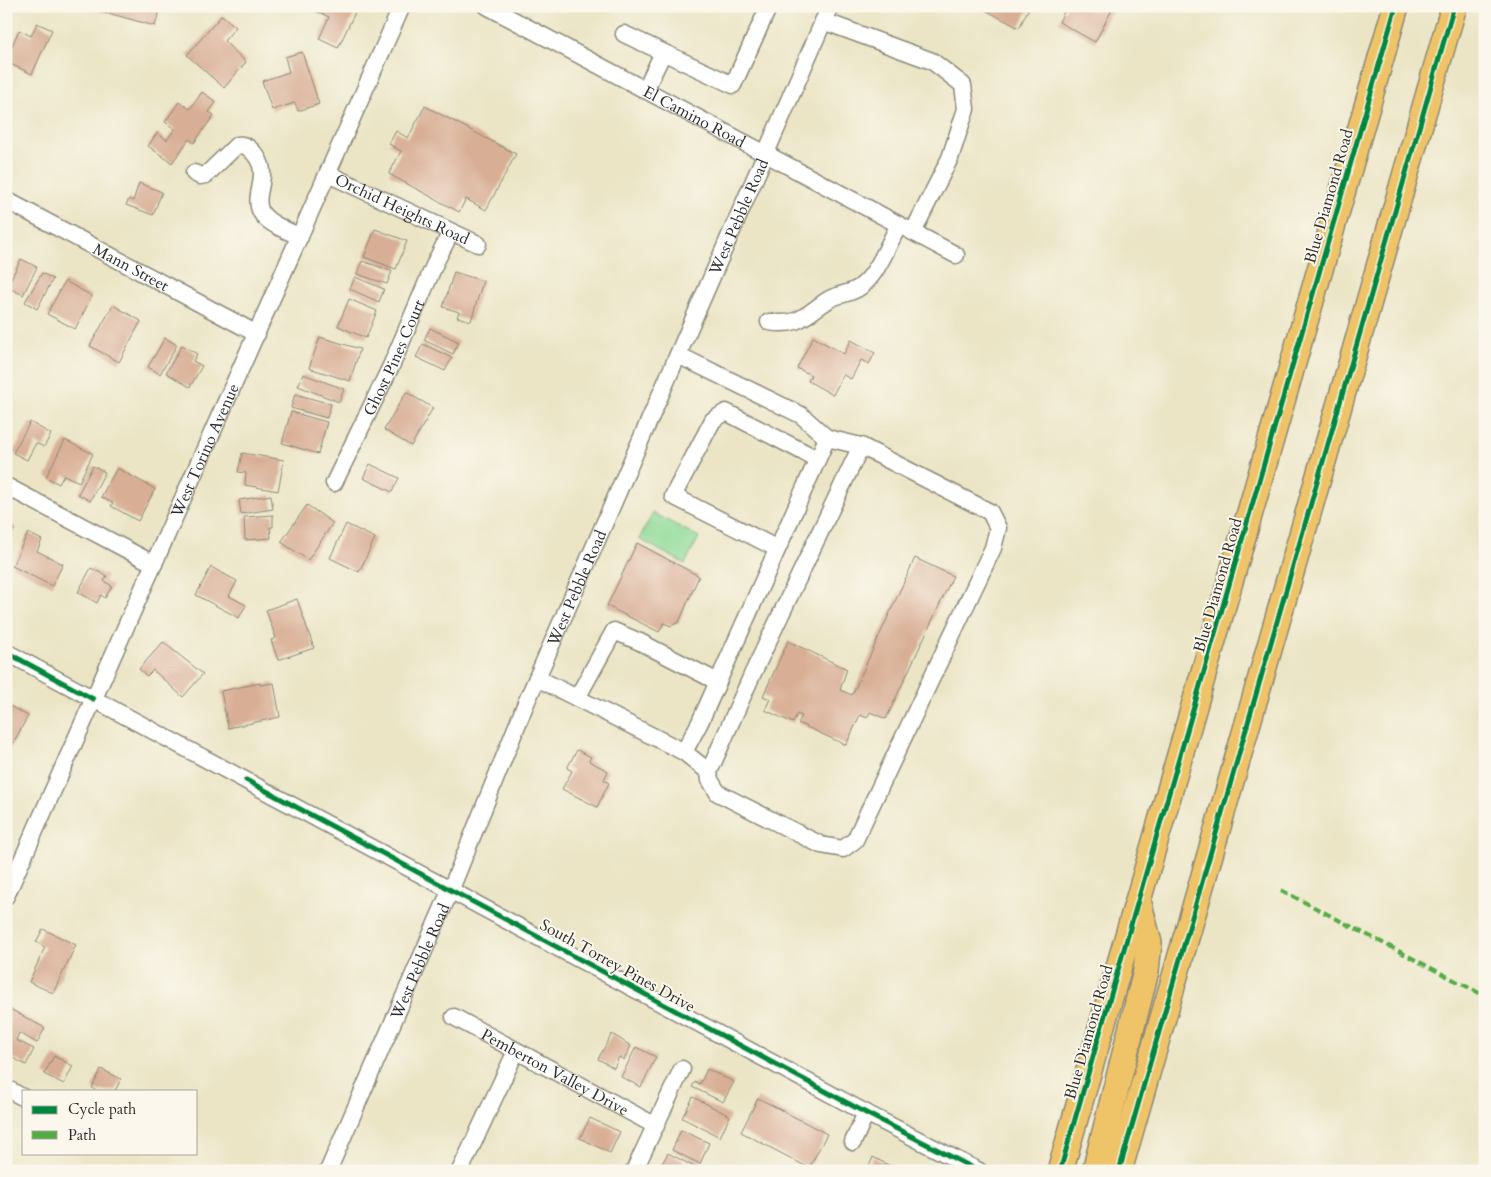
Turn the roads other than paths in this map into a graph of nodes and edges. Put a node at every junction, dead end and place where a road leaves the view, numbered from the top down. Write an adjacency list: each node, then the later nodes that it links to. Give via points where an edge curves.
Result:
1 (402, 6): 12 (street, West Torino Avenue)
2 (487, 6): 9 (street, El Camino Road)
3 (769, 6): 8 (street, via 733,85)
4 (1396, 6): 38 (highway, Blue Diamond Road)
5 (1454, 6): 53 (highway)
6 (826, 14): 10 (street, West Pebble Road); 14 (street, via 932,61 963,86 966,109 950,158)
7 (624, 34): 8 (street)
8 (663, 52): 9 (street)
9 (645, 90): 10 (street, El Camino Road)
10 (765, 154): 14 (street, El Camino Road); 21 (street, West Pebble Road)
11 (194, 173): 16 (street, via 206,175 237,145 248,147 260,160 262,170 260,211 264,217)
12 (328, 174): 15 (street, Orchid Heights Road); 16 (street, West Torino Avenue)
13 (6, 200): 20 (street, Mann Street)
14 (906, 228): 18 (street, El Camino Road); 19 (street, via 860,288 828,300 809,316 784,325)
15 (451, 232): 17 (street, Orchid Heights Road); 25 (street, Ghost Pines Court)
16 (300, 237): 20 (street, West Torino Avenue)
17 (478, 244)
18 (956, 255)
19 (769, 322)
20 (258, 334): 28 (street, West Torino Avenue)
21 (678, 355): 22 (street, via 801,415); 30 (street, West Pebble Road)
22 (827, 438): 23 (street); 24 (street)
23 (862, 446): 35 (street); 35 (street, via 990,512 998,528 993,548 855,840 843,849 821,845 718,793)
24 (817, 459): 27 (street); 27 (street, via 726,412 713,420 673,496)
25 (334, 483)
26 (6, 486): 28 (street)
27 (776, 548): 31 (street)
28 (154, 564): 33 (street, West Torino Avenue)
29 (6, 652): 33 (street, South Torrey Pines Drive)
30 (537, 678): 32 (street); 36 (street, West Pebble Road)
31 (718, 682): 32 (street, via 614,631); 34 (street)
32 (577, 698): 34 (street)
33 (93, 699): 36 (street, South Torrey Pines Drive); 37 (street, West Torino Avenue)
34 (684, 752): 35 (street)
35 (709, 772)
36 (451, 889): 44 (street, South Torrey Pines Drive); 47 (street, West Pebble Road)
37 (6, 896)
38 (1139, 904): 51 (highway, Blue Diamond Road); 52 (highway, via 1149,943 1146,971)
39 (454, 1017): 40 (street, Pemberton Valley Drive)
40 (516, 1051): 45 (street, Pemberton Valley Drive); 48 (street)
41 (682, 1069): 45 (street)
42 (6, 1088): 43 (street)
43 (22, 1097)
44 (866, 1114): 46 (street); 50 (street, South Torrey Pines Drive)
45 (656, 1126): 49 (street)
46 (854, 1142)
47 (328, 1171)
48 (460, 1171)
49 (634, 1171)
50 (979, 1171)
51 (1060, 1171)
52 (1095, 1171)
53 (1119, 1171)

